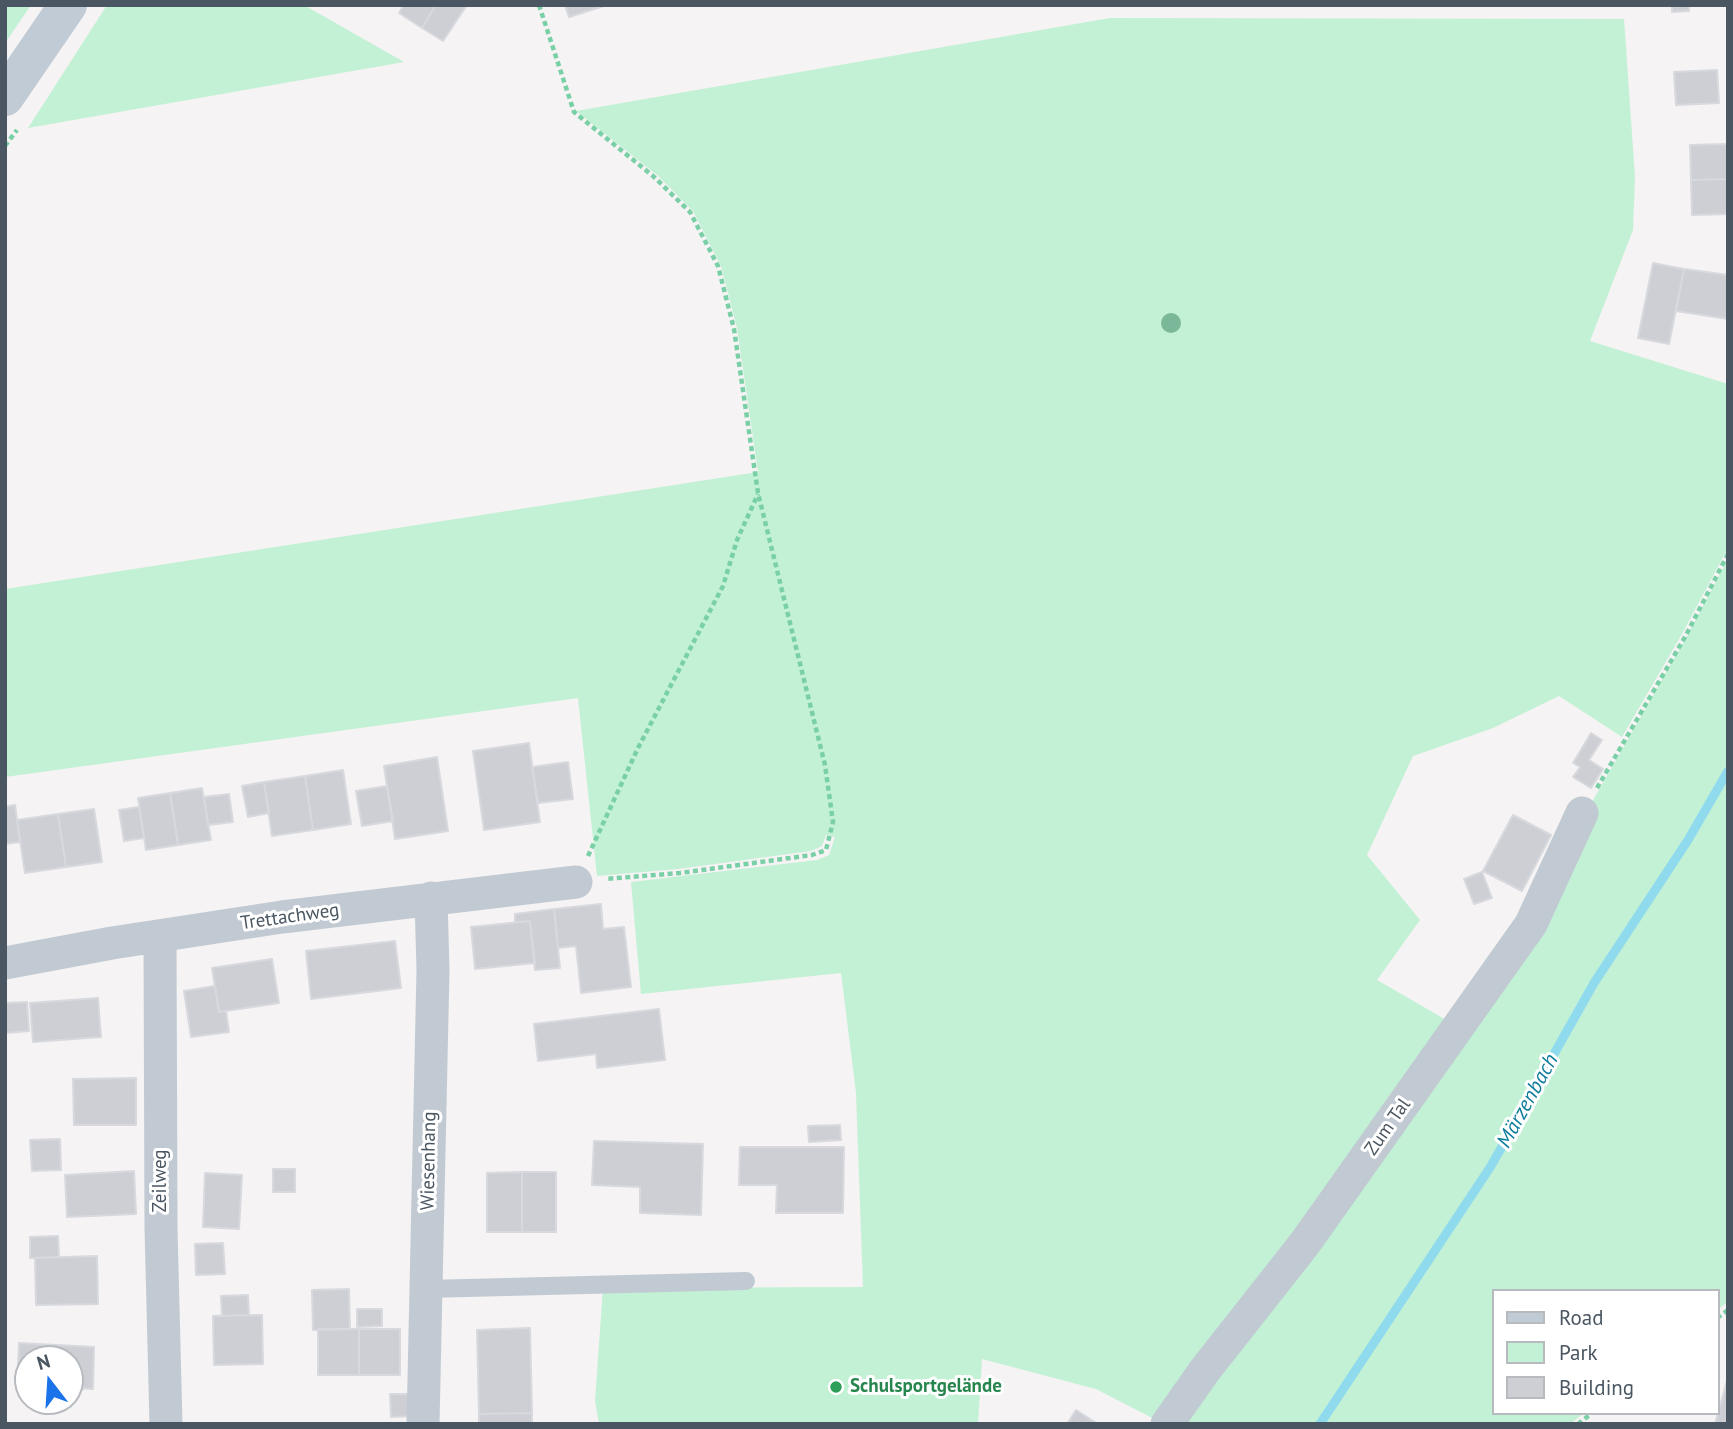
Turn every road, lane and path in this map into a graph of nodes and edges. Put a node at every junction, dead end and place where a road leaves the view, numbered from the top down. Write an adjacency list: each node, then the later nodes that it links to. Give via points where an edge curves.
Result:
1 (539, 5): 4 (path, via 574,112 690,212 718,266 734,329)
2 (66, 6): 3 (main road)
3 (5, 97)
4 (758, 494): 7 (path, via 723,586 638,748); 7 (path, via 825,765 833,822 826,850 680,873)
5 (1728, 554): 6 (path)
6 (1582, 813): 15 (street, Zum Tal, via 1531,924 1305,1243)
7 (576, 882): 8 (street, Trettachweg)
8 (431, 898): 9 (street, Trettachweg); 12 (street, Wiesenhang)
9 (160, 938): 10 (street, Trettachweg); 13 (street, Zeilweg)
10 (5, 963)
11 (746, 1281): 12 (lane)
12 (426, 1289): 14 (street, Wiesenhang)
13 (166, 1424)
14 (423, 1424)
15 (1167, 1424)

